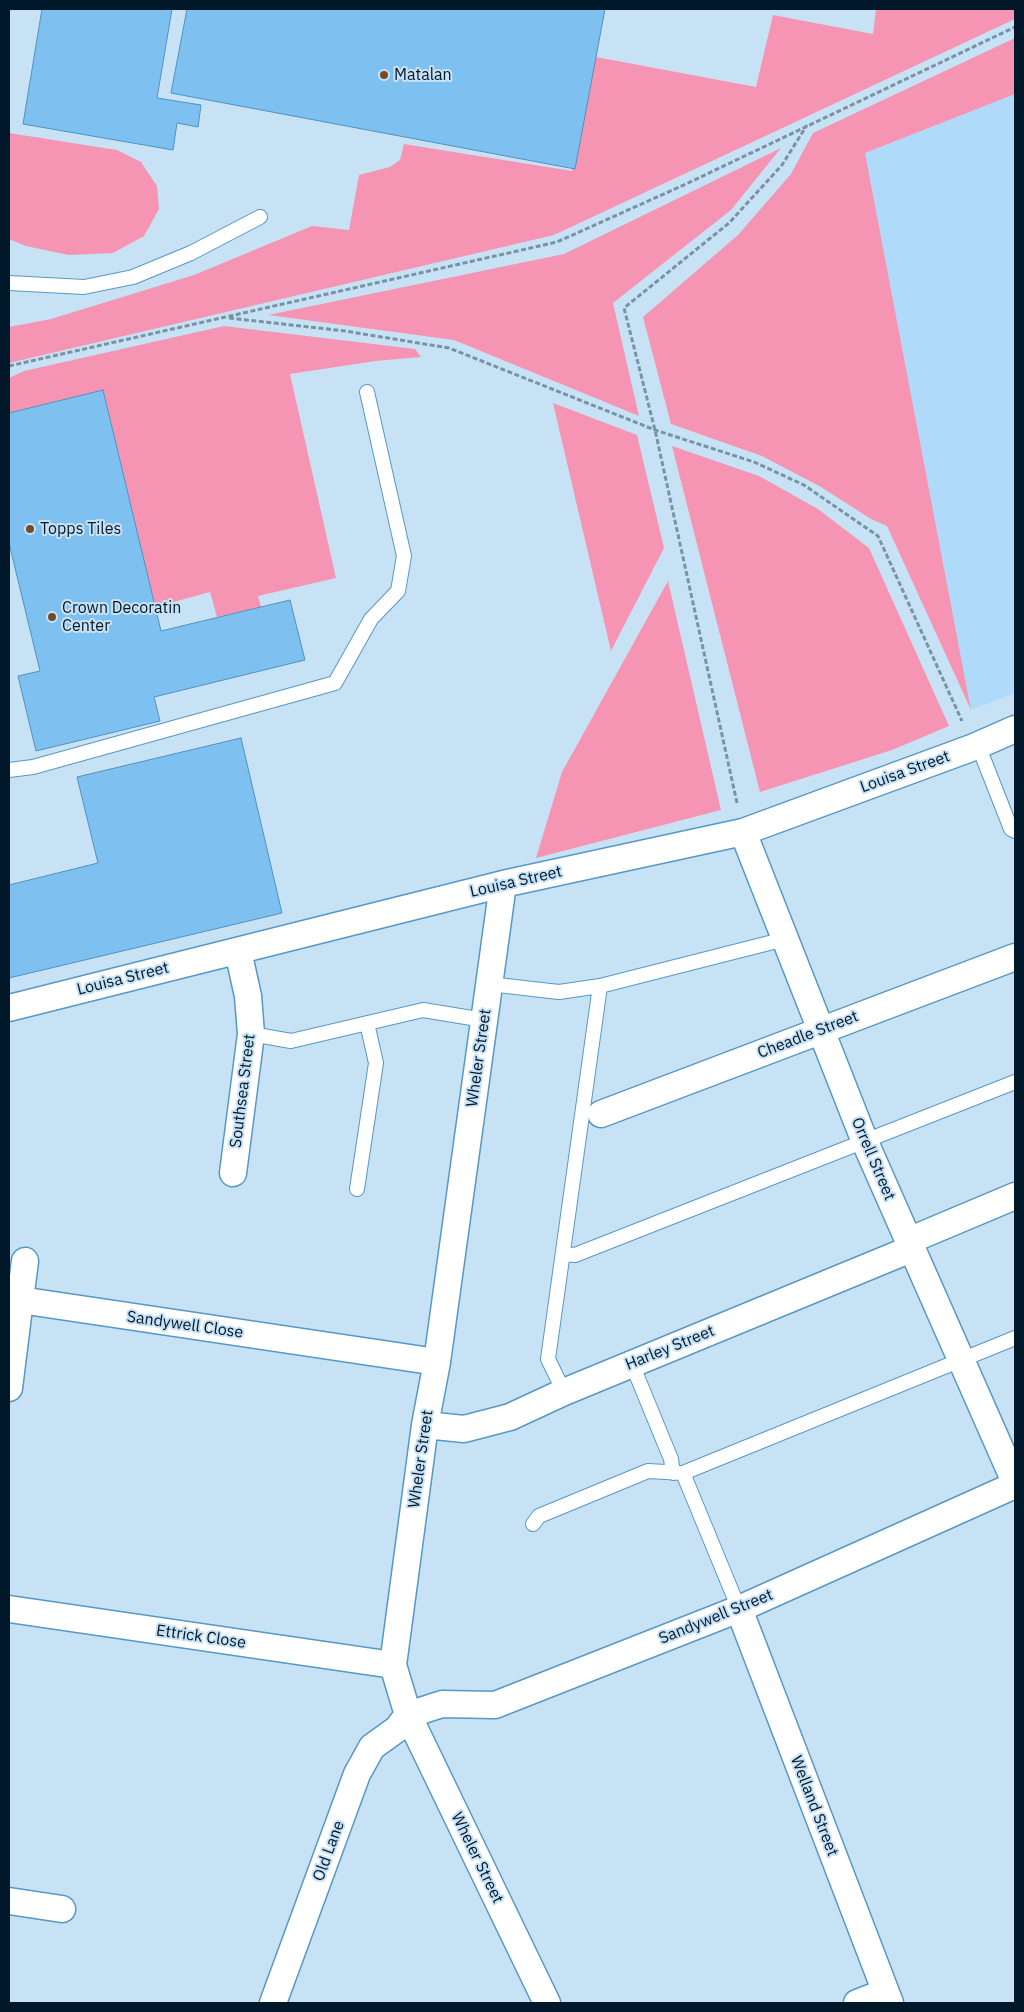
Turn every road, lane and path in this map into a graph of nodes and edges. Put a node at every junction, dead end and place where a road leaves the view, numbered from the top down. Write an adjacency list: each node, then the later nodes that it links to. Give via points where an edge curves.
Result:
1 (1015, 27): 2 (path)
2 (808, 124): 5 (path, via 557,242); 8 (path, via 782,165 729,223 624,308)
3 (260, 217): 4 (lane, via 191,253 133,277 84,287)
4 (9, 283)
5 (225, 318): 6 (path); 8 (path, via 345,330 449,348)
6 (9, 366)
7 (367, 392): 11 (lane, via 404,556 398,591 371,619 335,683 42,764)
8 (655, 430): 10 (path, via 754,462 804,485 878,536); 13 (path)
9 (1015, 729): 10 (street, Louisa Street)
10 (976, 746): 12 (lane, via 1011,829); 13 (street, Louisa Street)
11 (9, 770)
12 (1015, 831)
13 (744, 832): 14 (street, Louisa Street); 15 (street, Orrell Street)
14 (503, 884): 16 (street, Louisa Street); 18 (street, Wheler Street)
15 (785, 939): 19 (lane); 23 (street, Orrell Street)
16 (238, 951): 20 (street, Louisa Street); 24 (street, Southsea Street, via 248,996)
17 (1015, 957): 23 (street, Cheadle Street)
18 (489, 984): 19 (lane, via 559,992); 21 (street, Wheler Street)
19 (600, 986): 26 (lane)
20 (9, 1008)
21 (484, 1020): 22 (lane, via 423,1010); 37 (street, Wheler Street)
22 (367, 1023): 24 (lane, via 291,1041); 29 (lane, via 376,1063)
23 (821, 1030): 26 (street, Cheadle Street); 27 (street, Orrell Street)
24 (251, 1034): 28 (street, Southsea Street)
25 (1015, 1082): 27 (lane)
26 (592, 1114): 32 (lane)
27 (865, 1142): 31 (street, Orrell Street); 32 (lane, via 575,1255)
28 (233, 1173)
29 (357, 1189)
30 (1015, 1196): 31 (street, Harley Street)
31 (910, 1246): 36 (street, Orrell Street); 38 (street, Harley Street)
32 (563, 1254): 40 (lane, via 548,1359)
33 (25, 1261): 34 (street)
34 (20, 1300): 37 (street, Sandywell Close); 39 (street)
35 (1015, 1338): 36 (lane)
36 (961, 1361): 42 (lane); 43 (street, Orrell Street)
37 (438, 1362): 41 (street, Wheler Street)
38 (632, 1364): 40 (street, Harley Street); 42 (lane)
39 (9, 1388)
40 (564, 1392): 41 (street, Harley Street, via 510,1417 464,1429)
41 (426, 1425): 48 (street, Wheler Street)
42 (678, 1473): 45 (lane, via 648,1471 539,1516); 47 (lane)
43 (1015, 1482)
44 (1015, 1485): 47 (street, Sandywell Street)
45 (533, 1524)
46 (9, 1609): 48 (street, Ettrick Close)
47 (739, 1609): 49 (street, Sandywell Street, via 495,1705 442,1704); 52 (street, Welland Street)
48 (393, 1665): 49 (street, Wheler Street)
49 (408, 1715): 53 (street, Old Lane, via 397,1729 372,1747 357,1774); 54 (street, Wheler Street)
50 (9, 1901): 51 (street)
51 (62, 1909)
52 (887, 1998): 55 (street)
53 (273, 2003)
54 (547, 2003)
55 (857, 2003)

